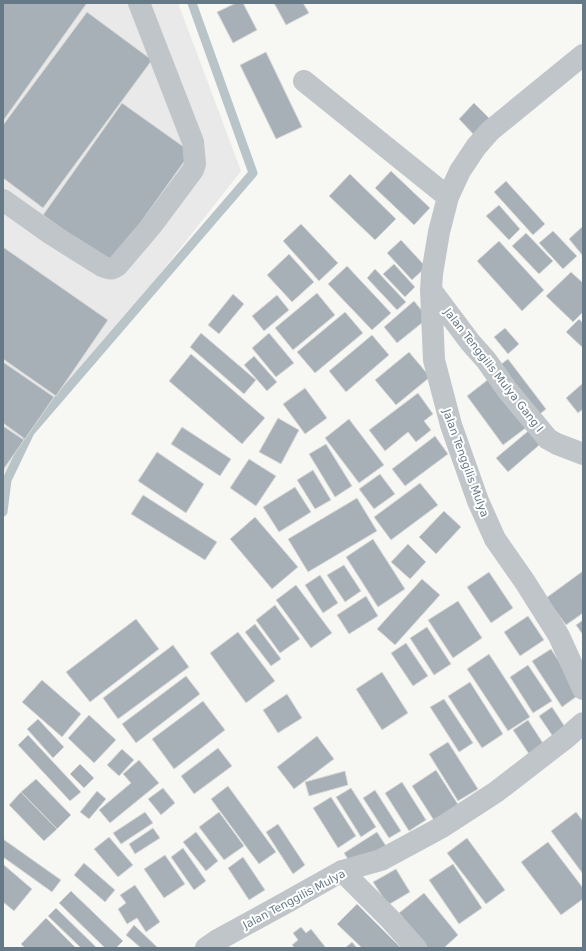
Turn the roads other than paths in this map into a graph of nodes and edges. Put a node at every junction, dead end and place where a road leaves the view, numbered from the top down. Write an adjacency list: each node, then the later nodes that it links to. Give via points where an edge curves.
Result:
1 (138, 3): 5 (street, via 193,142 193,170 152,225 114,269 102,266)
2 (583, 55): 4 (street, Jalan Tenggilis Mulya, via 490,131 460,171)
3 (304, 81): 4 (street)
4 (448, 197): 6 (street, Jalan Tenggilis Mulya, via 439,232)
5 (3, 200)
6 (431, 290): 7 (street, Jalan Tenggilis Mulya Gang I, via 548,439); 8 (street, Jalan Tenggilis Mulya, via 434,360 451,425 478,501 495,539 559,636)
7 (583, 454)
8 (583, 689)
9 (583, 723): 10 (street, Jalan Tenggilis Mulya, via 496,792 442,827 381,860)
10 (342, 872): 11 (street, Jalan Tenggilis Mulya); 12 (street)
11 (206, 948)
12 (416, 948)

